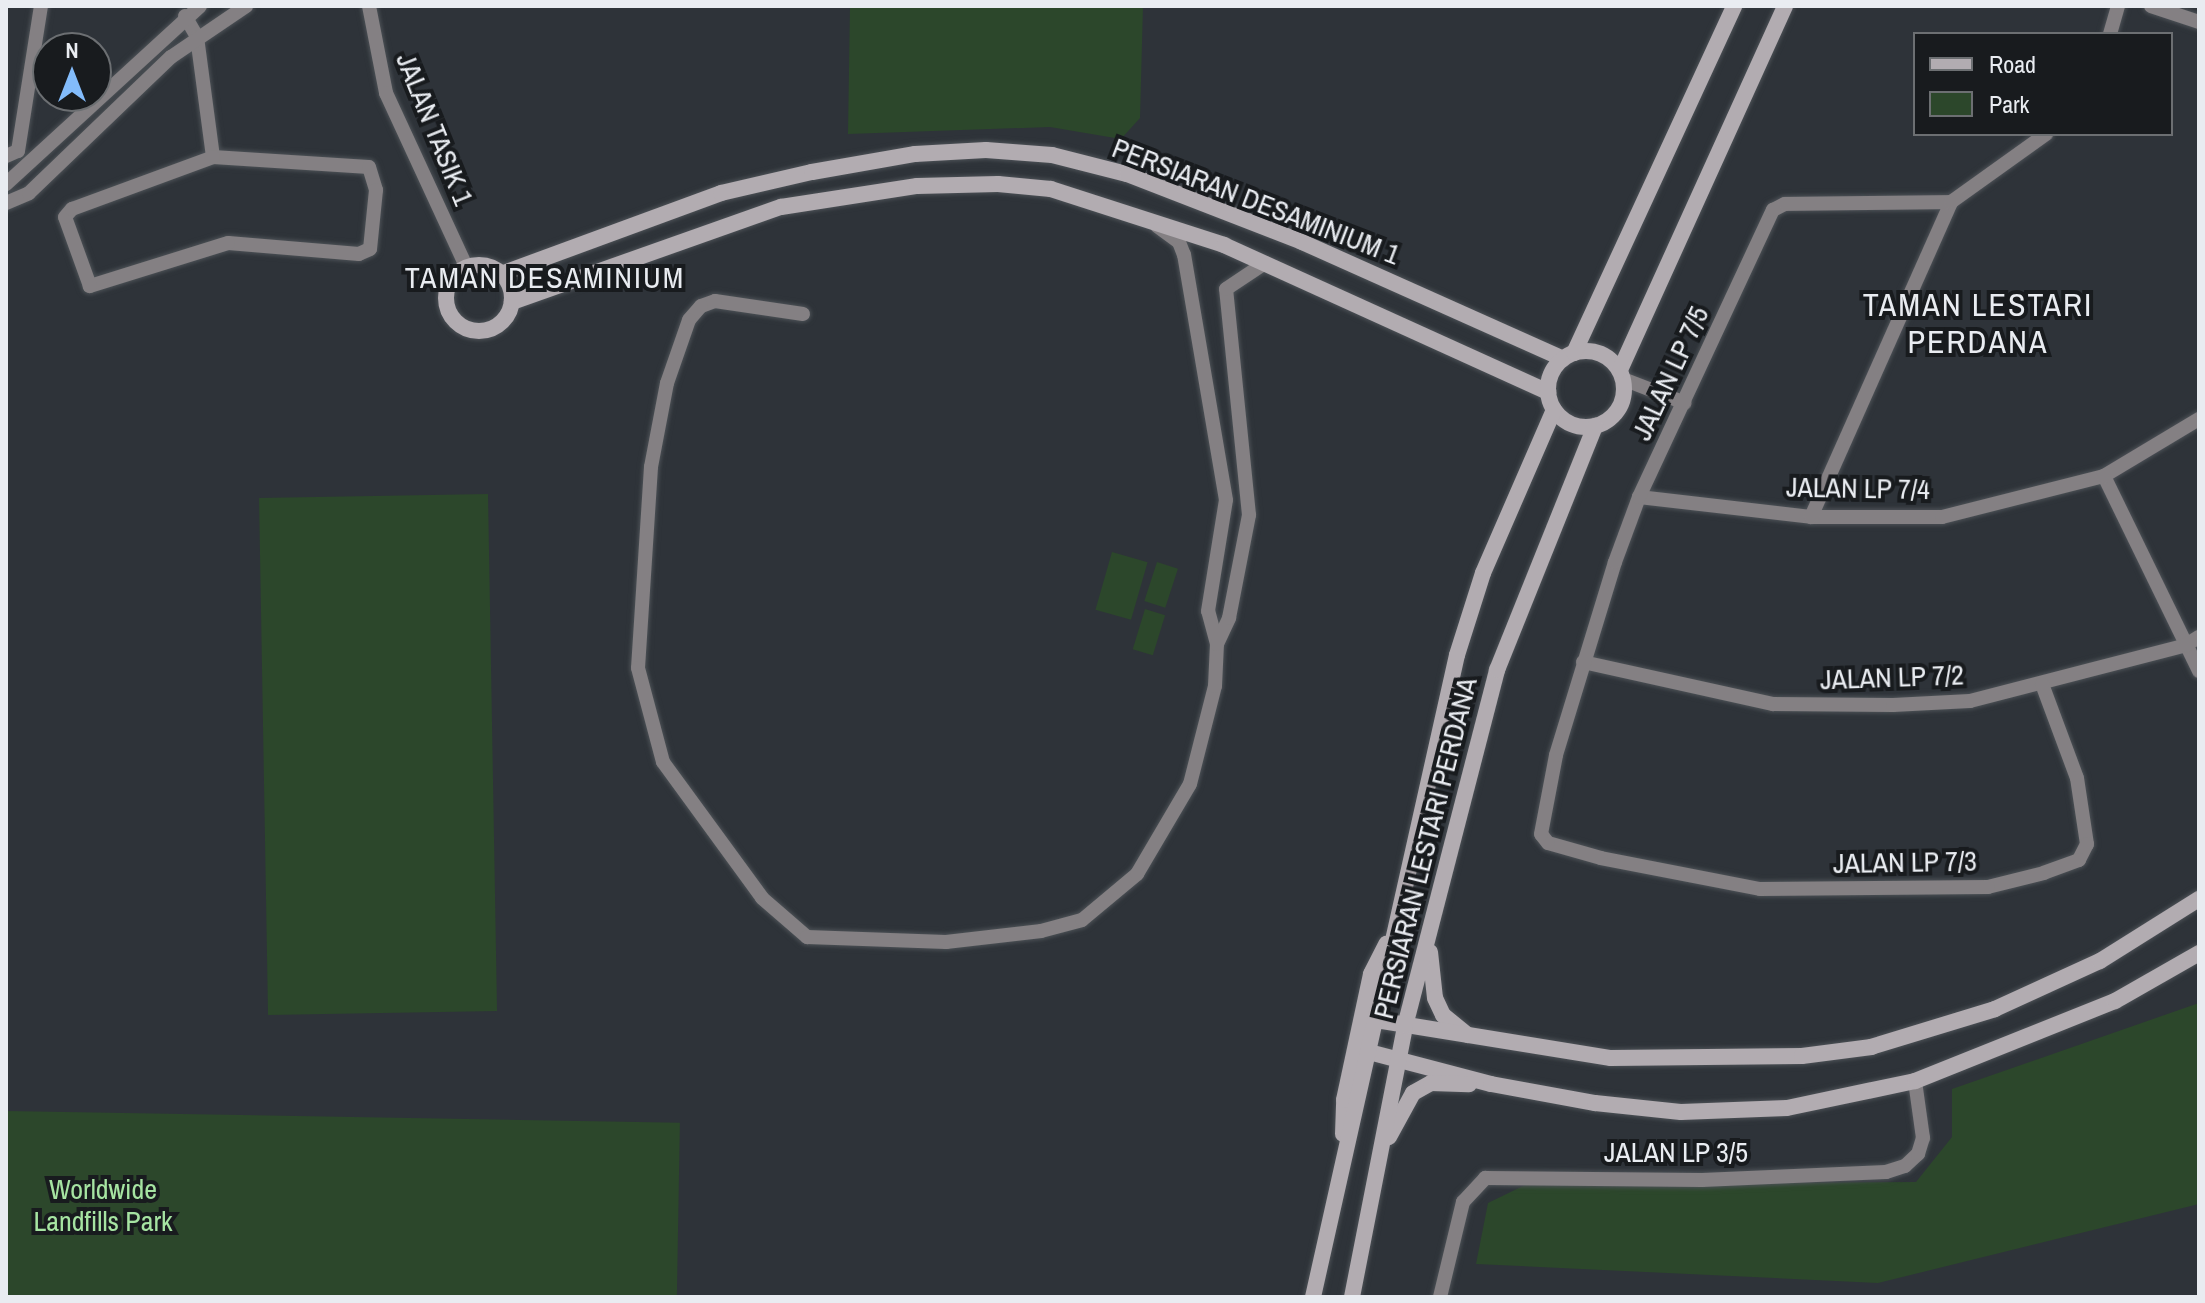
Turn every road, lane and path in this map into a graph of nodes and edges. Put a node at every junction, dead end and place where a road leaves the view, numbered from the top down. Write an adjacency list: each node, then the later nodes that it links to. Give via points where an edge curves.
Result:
1 (41, 6): 14 (street, via 18,151)
2 (200, 6): 9 (street)
3 (246, 6): 12 (street)
4 (369, 6): 21 (street, JALAN TASIK 1, via 386,93)
5 (1734, 6): 25 (street)
6 (1785, 6): 26 (street)
7 (2118, 6): 11 (street)
8 (2151, 6): 10 (street)
9 (185, 16): 12 (street); 16 (street)
10 (2199, 22)
11 (2111, 32)
12 (197, 37): 15 (street); 18 (street, via 29,193)
13 (2043, 136): 17 (street)
14 (6, 156)
15 (213, 157): 15 (street, via 369,167 376,190 370,249 359,254 228,243 90,286 65,217 72,209)
16 (6, 184)
17 (1951, 202): 28 (street, JALAN LP 7/5, via 1778,206); 34 (street)
18 (6, 203)
19 (1152, 222): 20 (street, PERSIARAN DESAMINIUM 1); 23 (street, PERSIARAN DESAMINIUM 1, via 1051,189 917,186 781,207); 36 (street, via 1179,242 1184,255 1226,500 1208,611)
20 (1265, 263): 27 (street, PERSIARAN DESAMINIUM 1); 36 (street, via 1226,289 1249,515 1229,618)
21 (467, 268): 22 (street, via 485,266); 23 (street, via 447,289 447,309 459,325 477,331 495,327)
22 (501, 274): 23 (street); 25 (street, PERSIARAN DESAMINIUM 1, via 721,193 915,154 1000,151 1052,155 1127,174)
23 (512, 302)
24 (803, 314): 36 (street, via 715,301 701,306 689,320 667,383 651,467 638,668 663,762 762,898 807,937 962,940 1041,931 1082,920 1107,904 1137,874 1190,784 1215,686)
25 (1568, 356): 26 (street, via 1600,353); 27 (street, via 1554,368)
26 (1621, 374): 28 (street); 31 (street, via 1620,407)
27 (1548, 392): 29 (street)
28 (1685, 403): 33 (street, JALAN LP 7/5)
29 (1554, 410): 31 (street, via 1572,424); 42 (street, PERSIARAN LESTARI PERDANA, via 1483,573 1461,642)
30 (2199, 419): 32 (street, JALAN LP 7/4)
31 (1595, 426): 43 (street, PERSIARAN LESTARI PERDANA, via 1497,670)
32 (2104, 476): 34 (street, JALAN LP 7/4, via 1942,517); 35 (street)
33 (1639, 497): 34 (street, JALAN LP 7/4); 37 (street, JALAN LP 7/5)
34 (1811, 517)
35 (2192, 641): 38 (street); 39 (street, JALAN LP 7/2)
36 (1217, 644)
37 (1583, 662): 39 (street, JALAN LP 7/2, via 1790,706 1970,701); 40 (street, JALAN LP 7/5, via 1542,823)
38 (2199, 671)
39 (2042, 684): 40 (street, JALAN LP 7/3, via 2077,778 2087,844 2079,860 2044,873 1988,887 1760,889)
40 (1548, 843)
41 (2199, 899): 47 (street, via 2100,961 1995,1009 1871,1047 1682,1060 1611,1058)
42 (1397, 920): 45 (street, PERSIARAN LESTARI PERDANA); 53 (street, via 1371,974 1344,1100)
43 (1429, 935): 46 (street, PERSIARAN LESTARI PERDANA); 47 (street, via 1435,998 1443,1015)
44 (2199, 953): 50 (street, via 2115,1001)
45 (1376, 1020): 46 (street); 48 (street, PERSIARAN LESTARI PERDANA)
46 (1405, 1026): 47 (street); 49 (street, PERSIARAN LESTARI PERDANA)
47 (1473, 1039)
48 (1369, 1052): 49 (street); 53 (street, PERSIARAN LESTARI PERDANA)
49 (1399, 1058): 51 (street); 52 (street, PERSIARAN LESTARI PERDANA)
50 (1915, 1081): 51 (street, via 1787,1108 1681,1112); 56 (street, JALAN LP 3/5, via 1923,1138 1918,1154 1905,1166 1886,1172 1702,1180 1485,1178 1463,1202)
51 (1491, 1084): 52 (street, via 1431,1083 1413,1093)
52 (1380, 1156): 55 (street, PERSIARAN LESTARI PERDANA)
53 (1343, 1168): 54 (street, PERSIARAN LESTARI PERDANA)
54 (1313, 1297)
55 (1352, 1297)
56 (1440, 1297)

